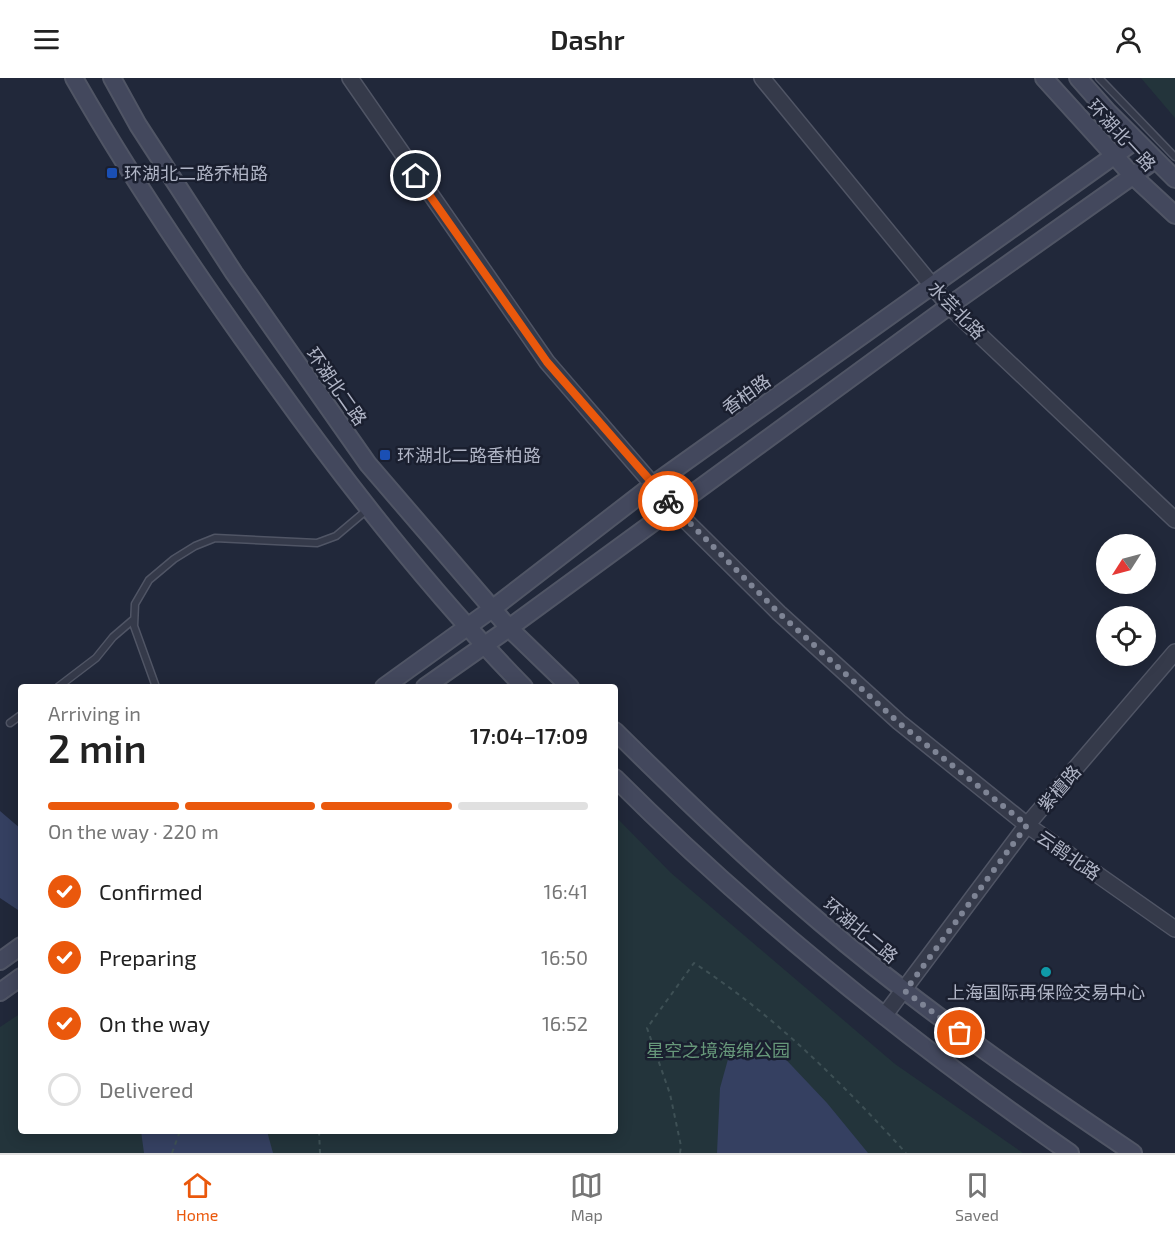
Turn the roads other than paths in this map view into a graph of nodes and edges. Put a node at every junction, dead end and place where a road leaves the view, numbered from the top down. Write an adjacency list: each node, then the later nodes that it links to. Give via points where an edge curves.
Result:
1 (74, 78): 19 (main road, via 207,289)
2 (111, 78): 21 (main road, 环湖北二路, via 234,273 368,464)
3 (350, 78): 17 (street, 云鹃北路, via 547,362)
4 (762, 78): 15 (street, 水芸北路)
5 (1044, 78): 9 (main road, 环湖北一路)
6 (1078, 78): 8 (main road, 环湖北一路)
7 (1100, 78): 10 (lane)
8 (1136, 140): 9 (main road, 香柏路); 11 (main road, 环湖北一路)
9 (1114, 156): 12 (main road, 环湖北一路); 15 (main road, 香柏路)
10 (1175, 157)
11 (1155, 160): 12 (main road); 13 (main road, 环湖北一路)
12 (1132, 175): 14 (main road, 环湖北一路); 16 (main road)
13 (1175, 180)
14 (1175, 215)
15 (932, 285): 16 (street, 水芸北路); 17 (main road, 香柏路)
16 (949, 306): 18 (main road); 20 (street, 水芸北路)
17 (654, 484): 18 (street, 云鹃北路); 21 (main road, 香柏路)
18 (673, 508): 24 (main road); 37 (street, 云鹃北路, via 779,613 899,723)
19 (369, 509): 22 (lane, via 336,536 316,543 215,538 195,546 149,580 135,604); 23 (main road)
20 (1175, 520)
21 (492, 609): 23 (main road, 香柏路); 24 (main road, 环湖北二路)
22 (134, 619): 27 (lane, via 96,658); 28 (lane)
23 (467, 627): 25 (main road); 29 (main road, 香柏路)
24 (508, 628): 25 (main road); 32 (main road, 环湖北二路)
25 (483, 645): 30 (main road); 31 (main road)
26 (1175, 652): 37 (street, 紫檀路)
27 (61, 684)
28 (155, 684)
29 (388, 684)
30 (428, 684)
31 (521, 684)
32 (567, 684)
33 (18, 717): 34 (lane)
34 (10, 723)
35 (618, 734): 42 (main road, 环湖北二路, via 821,923)
36 (618, 781): 44 (main road, via 798,946)
37 (1027, 825): 38 (street, 云鹃北路); 42 (street, 紫檀路)
38 (1175, 929)
39 (18, 948): 40 (main road)
40 (0, 961)
41 (18, 979): 43 (main road)
42 (905, 991): 44 (street, 紫檀路); 46 (main road, 环湖北二路, via 1016,1075)
43 (0, 992)
44 (884, 1016): 45 (main road)
45 (1070, 1153)
46 (1133, 1153)

